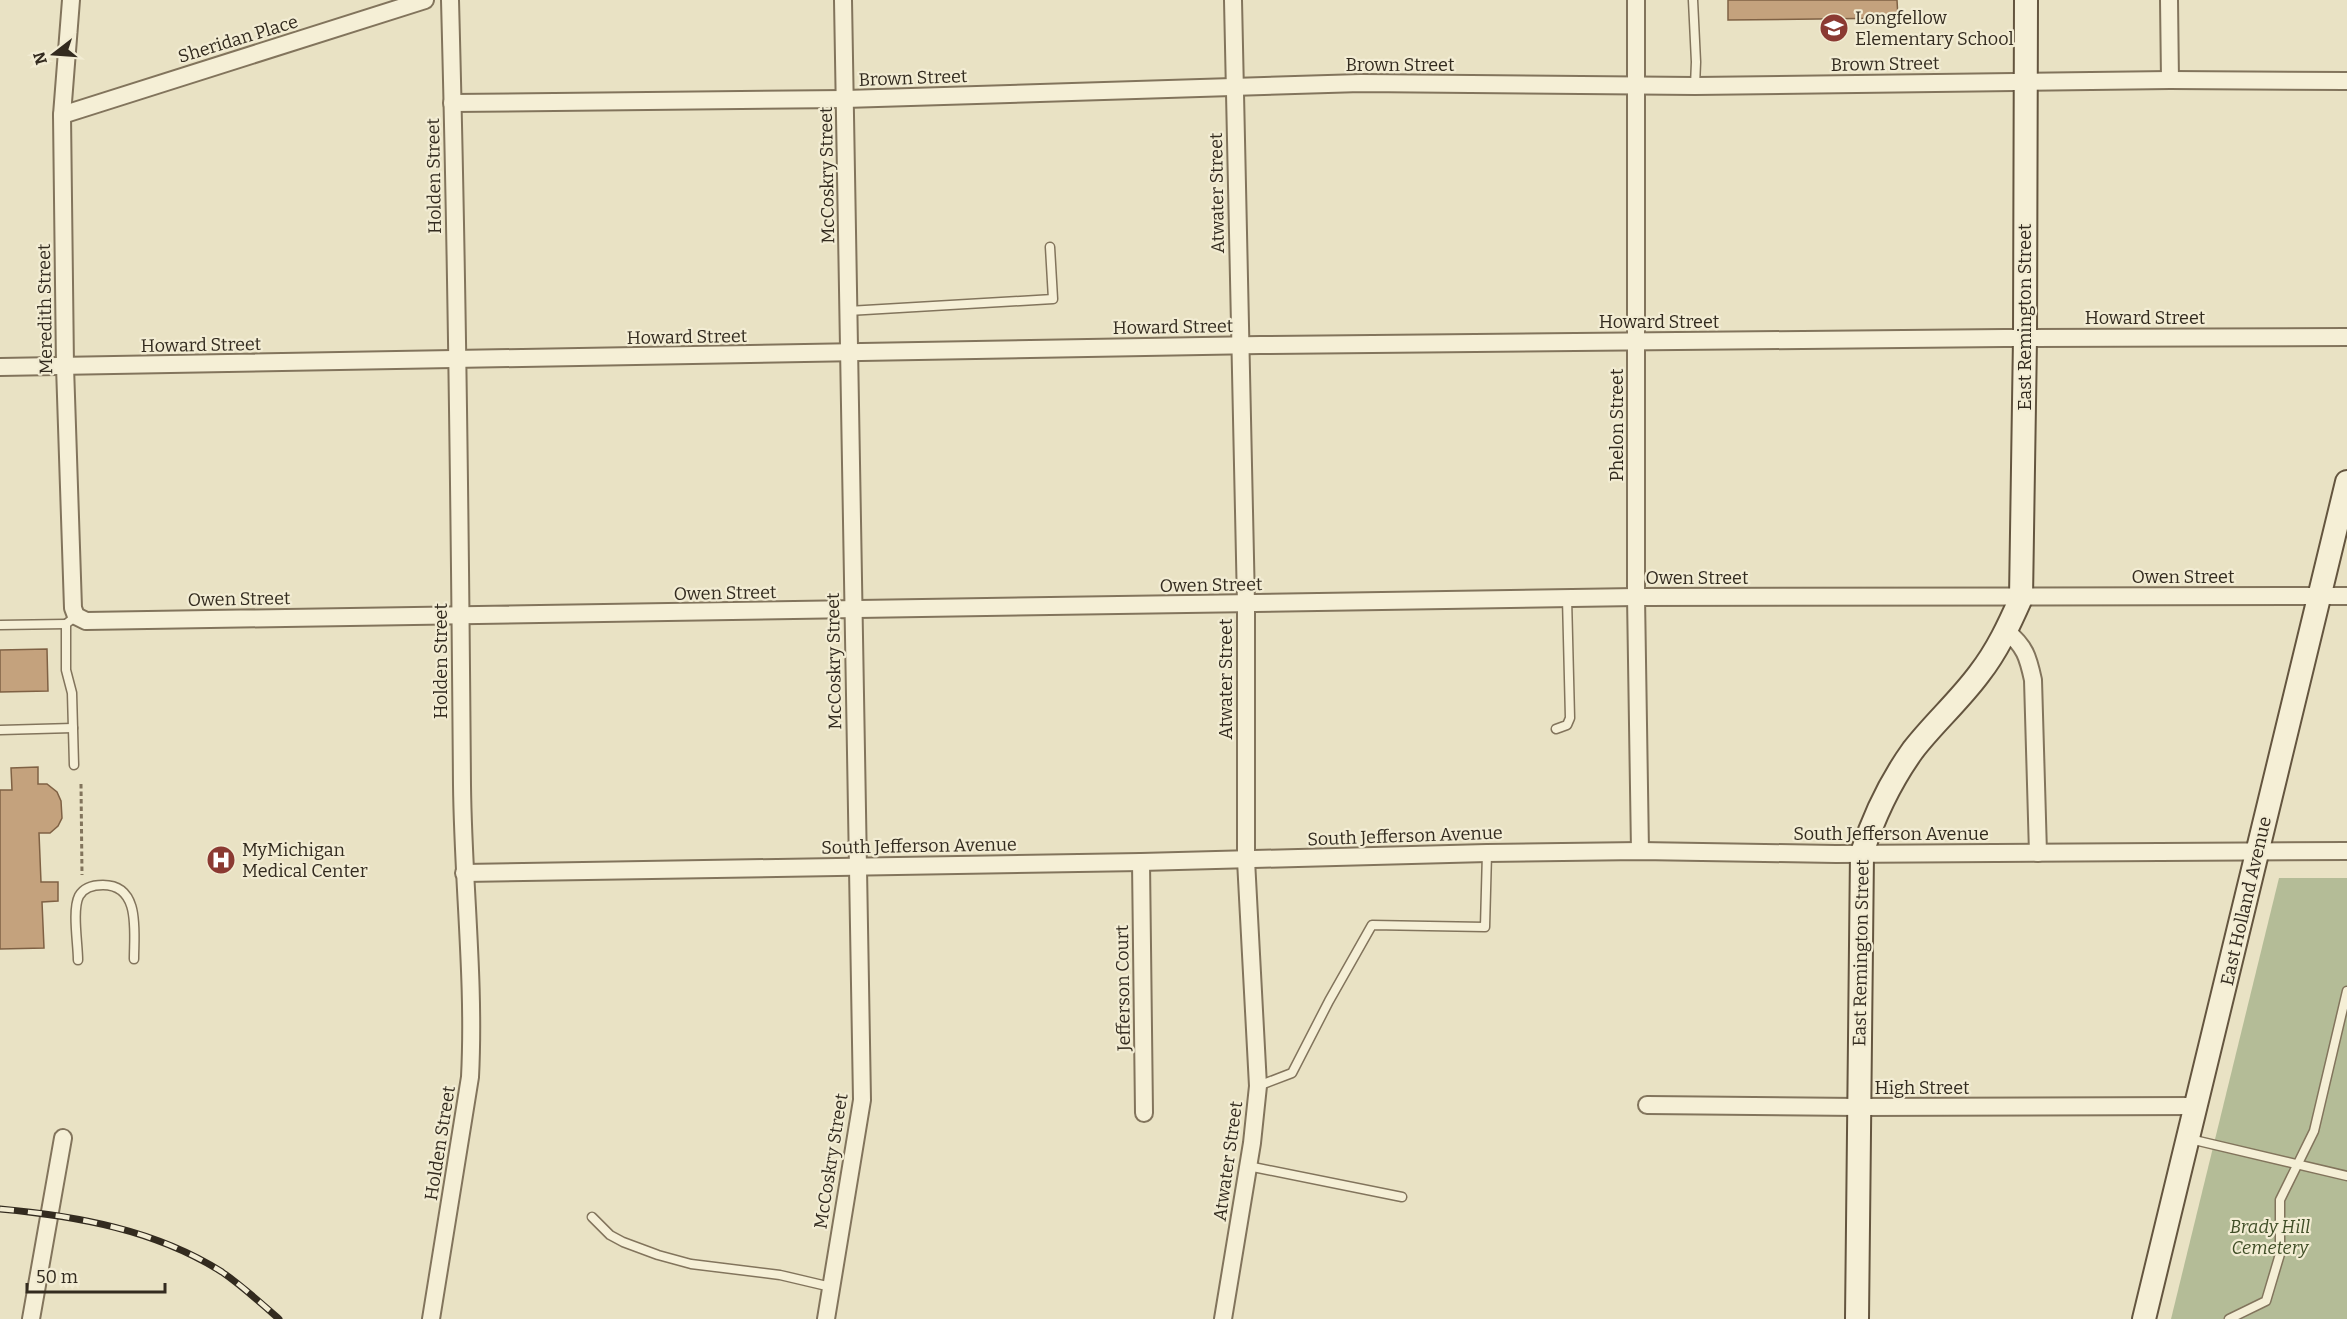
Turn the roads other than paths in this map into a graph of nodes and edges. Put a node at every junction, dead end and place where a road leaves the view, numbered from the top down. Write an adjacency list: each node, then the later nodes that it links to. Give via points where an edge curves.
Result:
1 (71, 0): 18 (street, Meredith Street)
2 (425, 0): 18 (street, Sheridan Place)
3 (450, 0): 17 (street, Holden Street)
4 (843, 0): 16 (street, McCoskry Street)
5 (1233, 0): 15 (street, Atwater Street)
6 (1636, 0): 13 (street, Phelon Street)
7 (1693, 0): 14 (lane)
8 (2026, 0): 12 (main road, East Remington Street)
9 (2171, 1): 10 (street)
10 (2170, 80): 11 (street, Brown Street); 12 (street, Brown Street)
11 (2347, 81)
12 (2027, 83): 14 (street, Brown Street); 22 (main road, East Remington Street)
13 (1636, 85): 14 (street, Brown Street); 15 (street, Brown Street, via 1361,83); 23 (street, Phelon Street)
14 (1695, 86)
15 (1234, 88): 16 (street, Brown Street); 24 (street, Atwater Street)
16 (845, 99): 17 (street, Brown Street); 20 (street, McCoskry Street)
17 (452, 103): 26 (street, Holden Street)
18 (62, 115): 27 (street, Meredith Street)
19 (1050, 247): 20 (lane, via 1053,299)
20 (848, 311): 25 (street, McCoskry Street)
21 (2347, 337): 22 (street, Howard Street)
22 (2025, 338): 23 (street, Howard Street); 34 (main road, East Remington Street)
23 (1637, 342): 24 (street, Howard Street); 31 (street, Phelon Street)
24 (1239, 345): 25 (street, Howard Street); 35 (street, Atwater Street)
25 (848, 353): 26 (street, Howard Street); 36 (street, McCoskry Street)
26 (458, 361): 27 (street, Howard Street); 37 (street, Holden Street)
27 (65, 366): 28 (street, Howard Street); 38 (street, Meredith Street)
28 (0, 368)
29 (2347, 482): 32 (main road, East Holland Avenue)
30 (2347, 596): 32 (street, Owen Street)
31 (1636, 597): 33 (street, Owen Street); 34 (street, Owen Street); 46 (street, Phelon Street)
32 (2319, 597): 34 (street, Owen Street); 47 (main road, East Holland Avenue)
33 (1567, 598): 35 (street, Owen Street); 42 (lane, via 1570,718 1567,725)
34 (2021, 598): 40 (main road, East Remington Street)
35 (1246, 604): 36 (street, Owen Street); 51 (street, Atwater Street)
36 (853, 610): 37 (street, Owen Street); 53 (street, McCoskry Street)
37 (460, 616): 38 (street, Owen Street); 54 (street, Holden Street)
38 (71, 620): 39 (lane); 41 (lane, via 66,670 72,693)
39 (0, 625)
40 (2006, 631): 49 (main road, East Remington Street, via 1979,674 1914,749 1891,783); 50 (street, via 2019,641 2034,680)
41 (73, 728): 43 (lane); 44 (lane)
42 (1556, 729)
43 (0, 730)
44 (74, 765)
45 (2347, 850): 47 (street, South Jefferson Avenue)
46 (1640, 851): 48 (street, South Jefferson Avenue); 49 (street, South Jefferson Avenue)
47 (2257, 851): 50 (street, South Jefferson Avenue); 60 (main road, East Holland Avenue)
48 (1488, 853): 51 (street, South Jefferson Avenue); 58 (lane, via 1485,927 1371,926 1292,1073)
49 (1862, 853): 50 (street, South Jefferson Avenue); 61 (main road, East Remington Street)
50 (2038, 853)
51 (1246, 860): 52 (street, South Jefferson Avenue); 58 (street, Atwater Street)
52 (1141, 862): 53 (street, South Jefferson Avenue); 62 (street, Jefferson Court)
53 (858, 867): 54 (street, South Jefferson Avenue); 70 (street, McCoskry Street, via 862,1100)
54 (464, 873): 72 (street, Holden Street, via 470,951 470,1077)
55 (134, 959): 56 (lane, via 130,900 115,887 97,885 79,895)
56 (78, 960)
57 (2347, 991): 65 (lane, via 2314,1131)
58 (1258, 1086): 66 (street, Atwater Street)
59 (1647, 1105): 61 (street, High Street)
60 (2197, 1106): 61 (street, High Street); 64 (main road, East Holland Avenue)
61 (1859, 1107): 75 (main road, East Remington Street)
62 (1144, 1113)
63 (63, 1138): 71 (street)
64 (2188, 1139): 65 (lane); 76 (main road, East Holland Avenue)
65 (2297, 1164): 67 (lane); 77 (lane, via 2280,1200 2280,1254 2266,1301)
66 (1248, 1166): 68 (lane); 74 (street, Atwater Street)
67 (2347, 1176)
68 (1402, 1197)
69 (592, 1217): 70 (lane, via 622,1242 658,1255)
70 (831, 1287): 73 (street, McCoskry Street)
71 (31, 1319)
72 (431, 1319)
73 (826, 1319)
74 (1223, 1319)
75 (1857, 1319)
76 (2144, 1319)
77 (2229, 1319)

